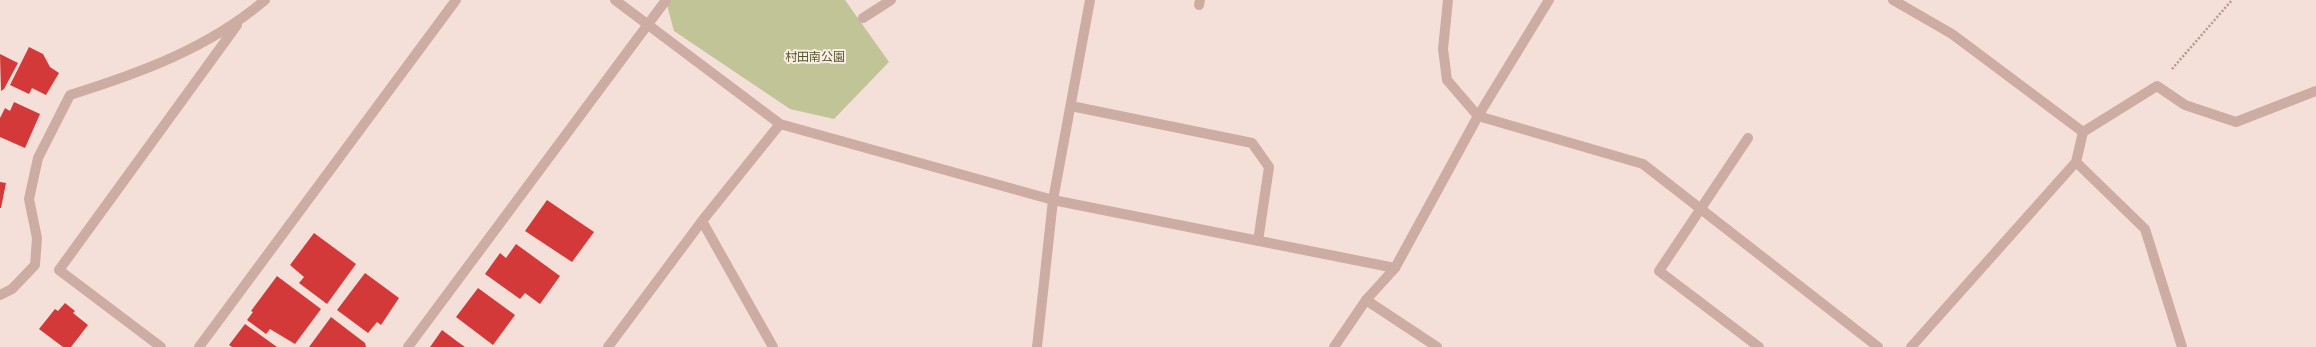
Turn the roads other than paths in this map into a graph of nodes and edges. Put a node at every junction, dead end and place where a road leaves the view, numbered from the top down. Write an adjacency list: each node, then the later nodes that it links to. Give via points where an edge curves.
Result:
1 (265, 0): 11 (street)
2 (456, 0): 28 (street)
3 (615, 0): 12 (street)
4 (666, 0): 12 (street)
5 (891, 0): 10 (street)
6 (1090, 0): 14 (street)
7 (1448, 0): 15 (street, via 1443,49 1447,80)
8 (1549, 0): 15 (street)
9 (1893, 0): 17 (street, via 1952,34)
10 (863, 18)
11 (240, 22): 25 (street, via 191,49 123,78 70,95 38,158 29,199 37,238 35,265 12,289); 27 (street, via 59,270)
12 (648, 25): 16 (street); 29 (street)
13 (2316, 91): 17 (street, via 2236,122 2185,105 2157,86)
14 (1071, 106): 20 (street); 23 (street, via 1252,143 1269,167)
15 (1478, 116): 21 (street, via 1643,164); 24 (street)
16 (780, 124): 20 (street); 22 (street)
17 (2083, 132): 19 (street)
18 (1748, 138): 21 (street)
19 (2076, 162): 37 (street); 38 (street, via 2145,229)
20 (1053, 200): 23 (street); 32 (street)
21 (1702, 210): 35 (street, via 1660,271); 36 (street)
22 (702, 221): 30 (street); 31 (street)
23 (1258, 240): 24 (street)
24 (1395, 268): 26 (street)
25 (0, 295)
26 (1366, 300): 33 (street); 34 (street)
27 (161, 347)
28 (199, 347)
29 (408, 347)
30 (608, 347)
31 (773, 347)
32 (1037, 347)
33 (1334, 347)
34 (1437, 347)
35 (1759, 347)
36 (1878, 347)
37 (1911, 347)
38 (2182, 347)

